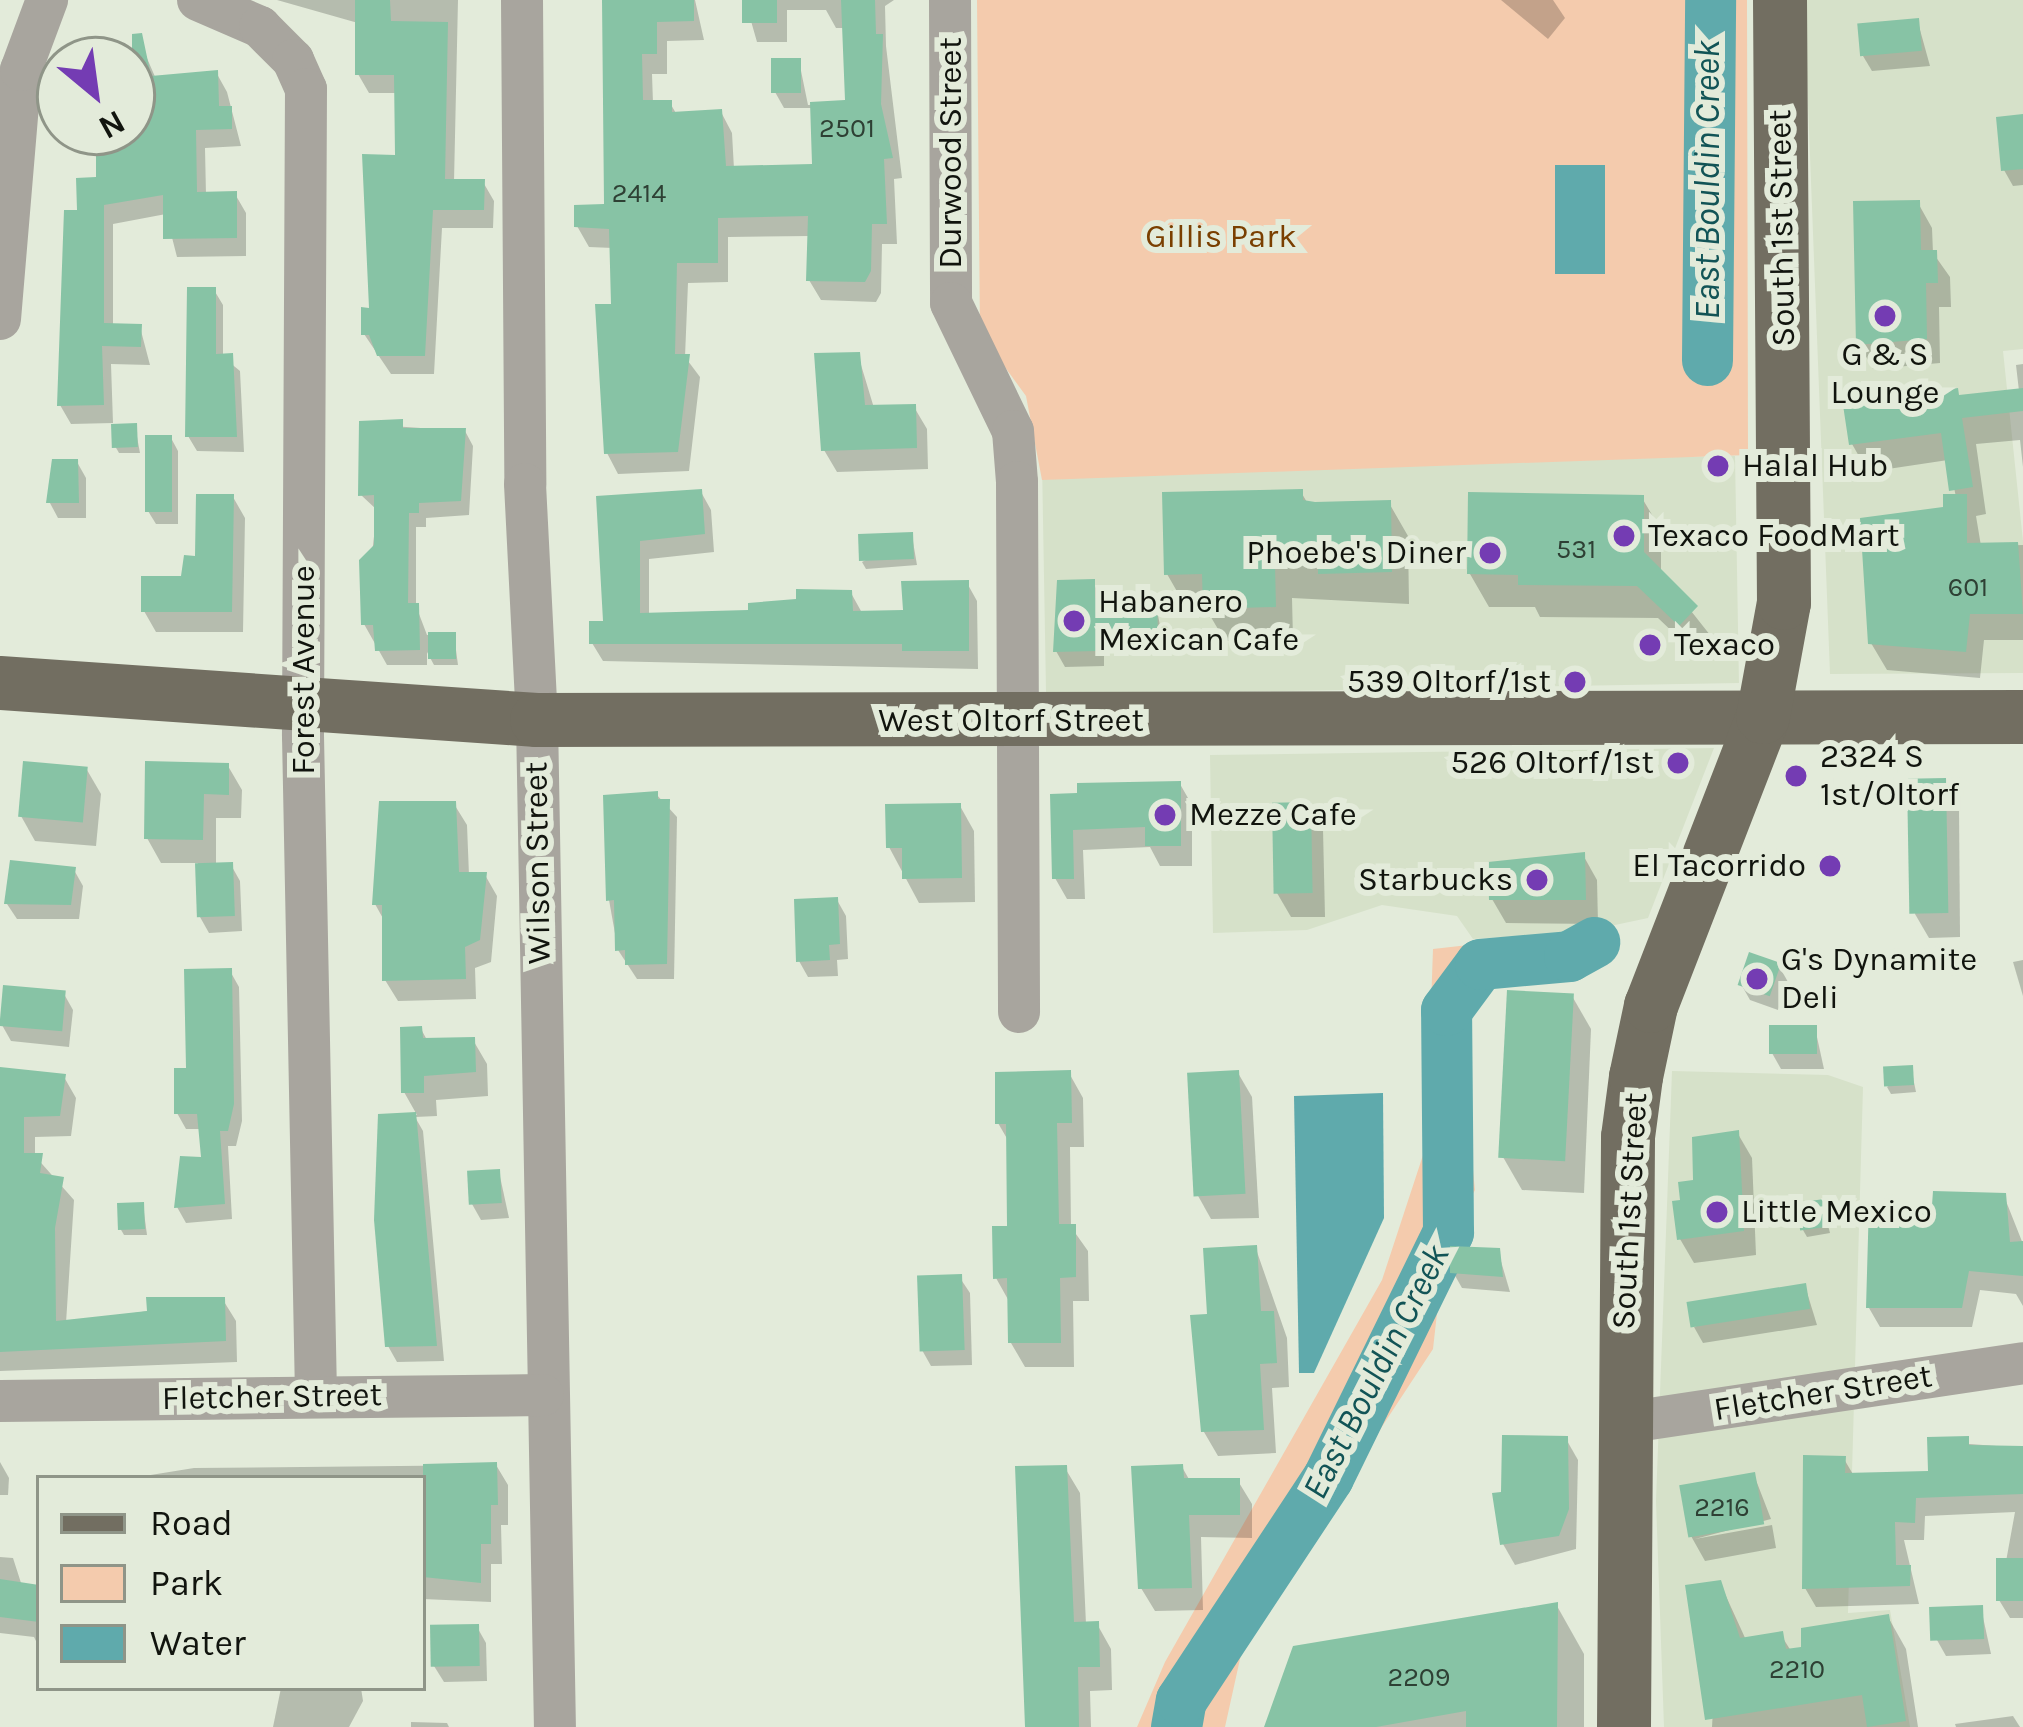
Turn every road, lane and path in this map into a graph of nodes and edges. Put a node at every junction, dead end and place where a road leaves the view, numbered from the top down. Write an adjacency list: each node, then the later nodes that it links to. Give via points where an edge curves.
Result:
1 (46, 0): 6 (street, via 21,70)
2 (198, 0): 8 (street, Forest Avenue, via 260,27 293,60 306,89)
3 (522, 0): 11 (street, Wilson Street, via 525,484)
4 (950, 0): 12 (street, Durwood Street, via 952,303 1013,431)
5 (1780, 0): 9 (main road, South 1st Street, via 1785,550 1778,661)
6 (0, 319)
7 (0, 683): 8 (main road, West Oltorf Street)
8 (303, 706): 11 (main road, West Oltorf Street); 16 (street, Forest Avenue)
9 (1717, 714): 10 (main road, West Oltorf Street); 12 (main road, West Oltorf Street); 18 (main road, South 1st Street, via 1636,1077)
10 (2023, 717)
11 (537, 720): 12 (main road, West Oltorf Street); 15 (street, Wilson Street)
12 (1015, 723): 13 (street, Durwood Street)
13 (1019, 1012)
14 (2023, 1363): 18 (street, Fletcher Street)
15 (544, 1395): 16 (street, Fletcher Street); 19 (street, Wilson Street)
16 (316, 1396): 17 (street, Fletcher Street)
17 (0, 1401)
18 (1623, 1423): 20 (main road, South 1st Street)
19 (555, 1727)
20 (1624, 1727)

